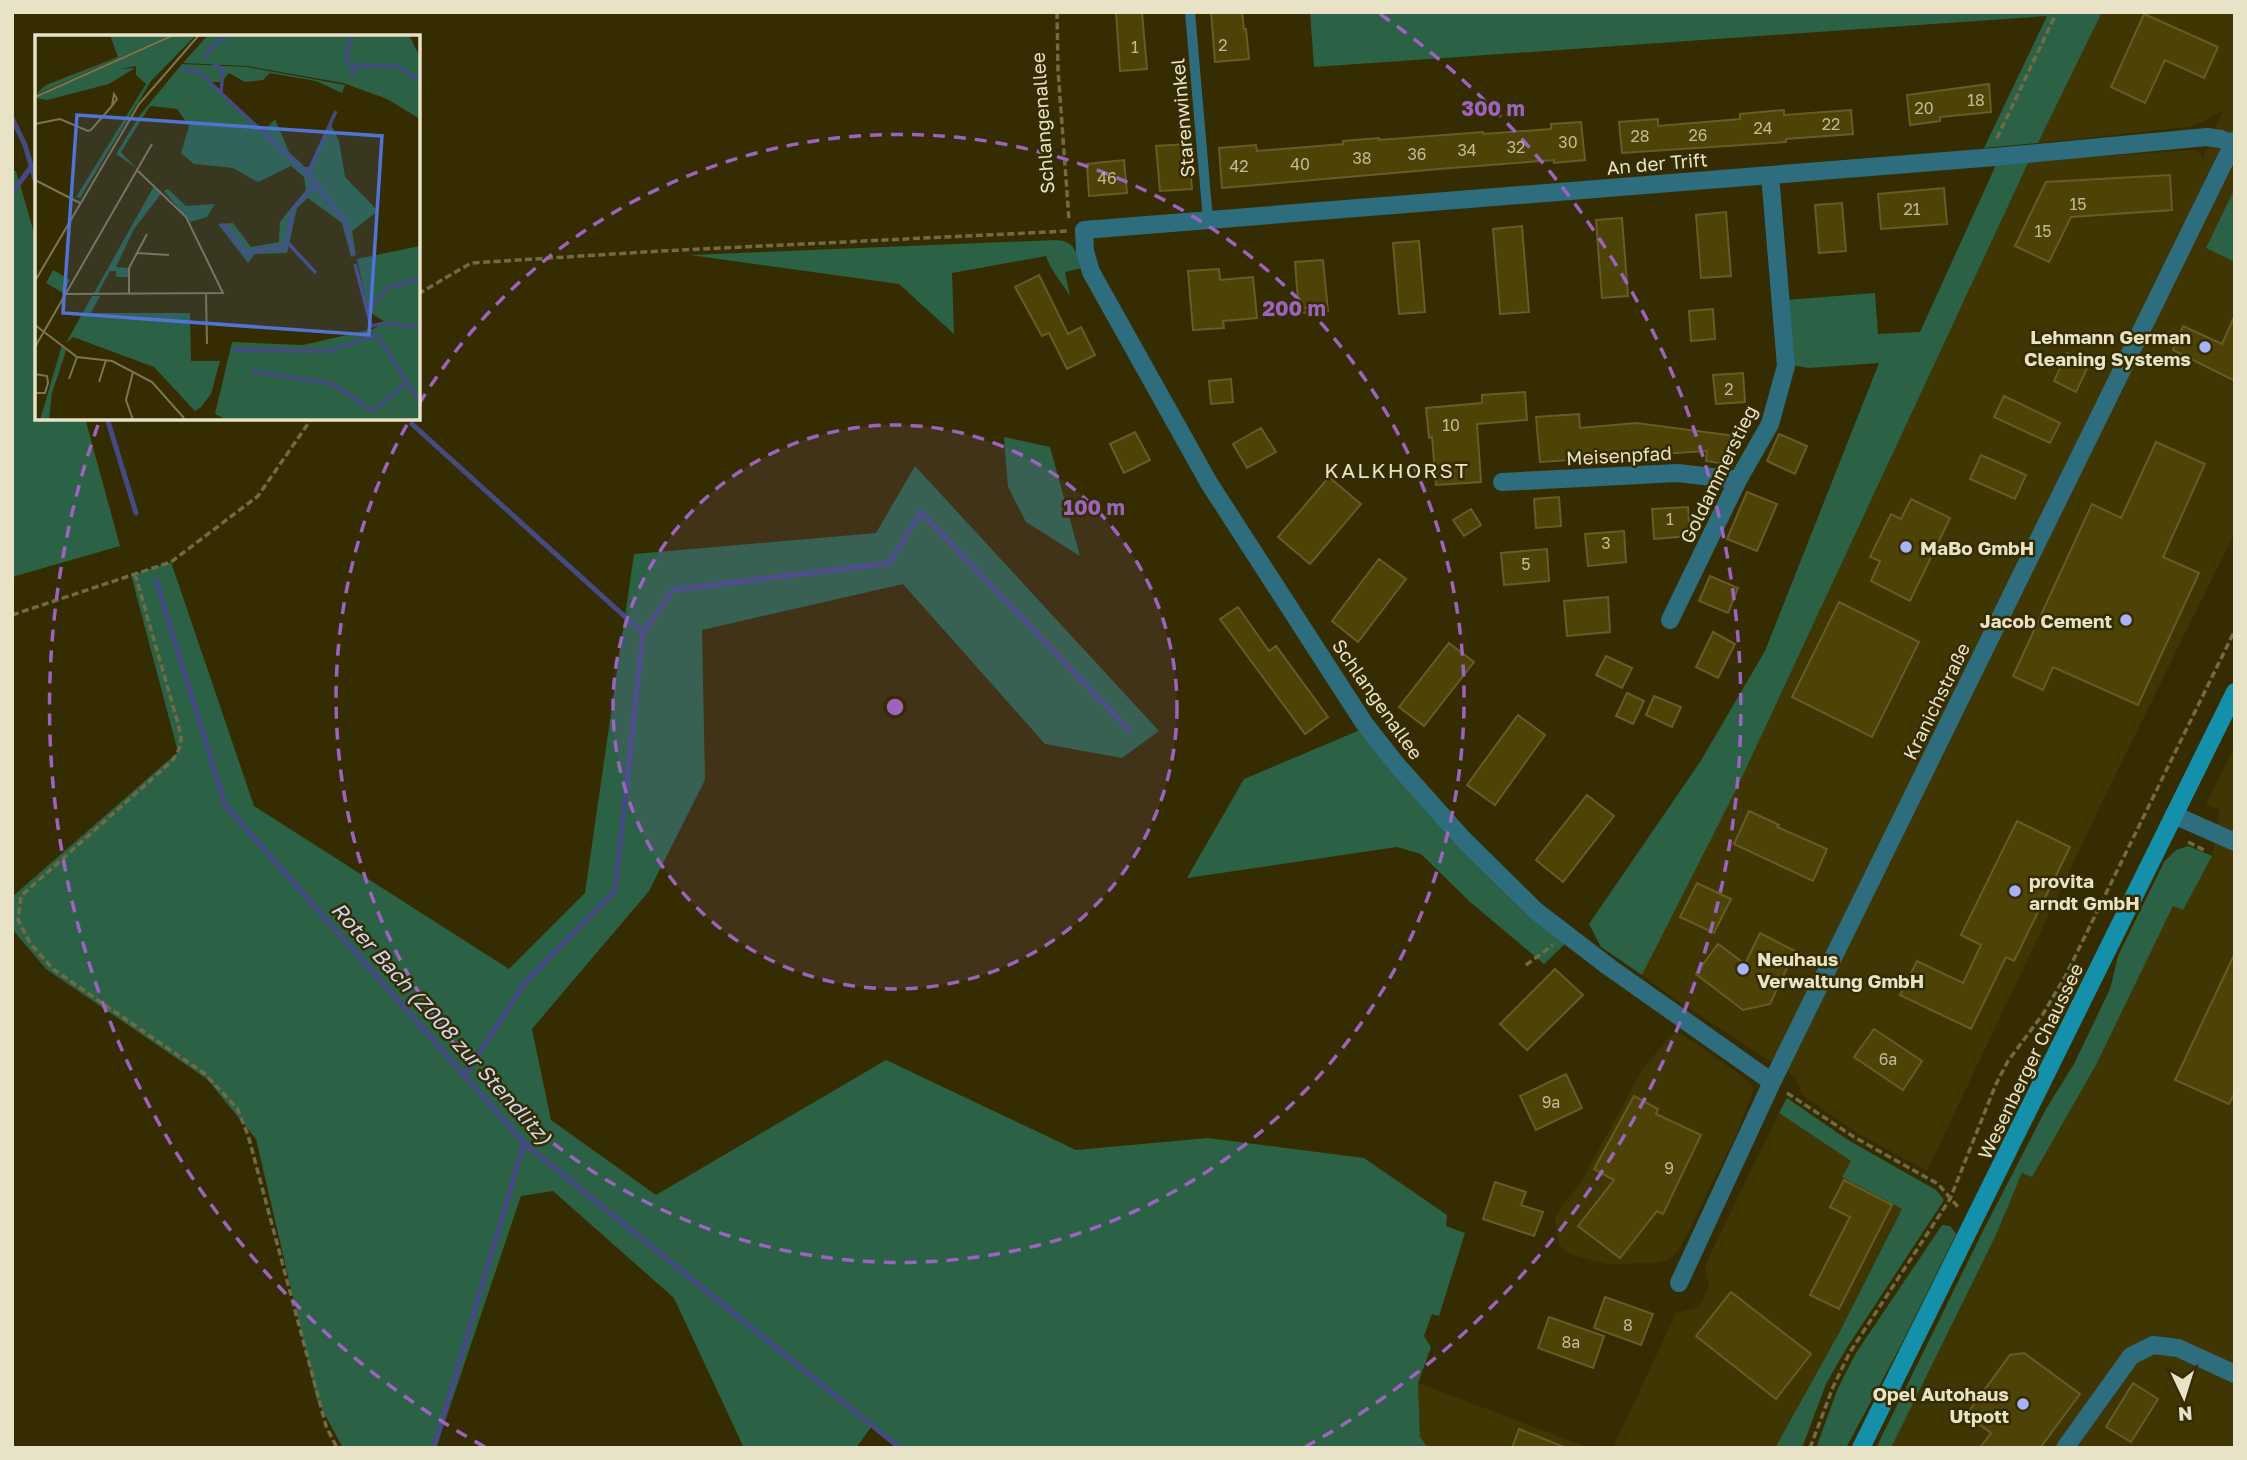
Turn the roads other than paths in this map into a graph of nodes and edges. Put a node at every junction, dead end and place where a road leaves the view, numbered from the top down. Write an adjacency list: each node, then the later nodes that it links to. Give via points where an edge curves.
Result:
1 (1190, 12): 4 (lane, Starenwinkel)
2 (2234, 142): 3 (street, An der Trift, via 2207,137); 12 (street, Kranichstraße)
3 (1770, 175): 4 (street, An der Trift); 6 (street, Goldammerstieg, via 1786,366 1770,424)
4 (1208, 220): 5 (street, An der Trift)
5 (1077, 231): 12 (street, Schlangenallee, via 1091,272 1209,483 1364,723 1397,765 1536,911)
6 (1738, 480): 7 (street, Meisenpfad, via 1678,473); 8 (street, Goldammerstieg)
7 (1502, 482)
8 (1670, 620)
9 (2235, 692): 10 (main road, Wesenberger Chaussee)
10 (2174, 815): 11 (street); 15 (main road, Wesenberger Chaussee)
11 (2235, 842)
12 (1772, 1082): 13 (street, Kranichstraße)
13 (1679, 1283)
14 (2235, 1374): 16 (street, via 2178,1348 2153,1345 2131,1356)
15 (1861, 1448)
16 (2065, 1448)

